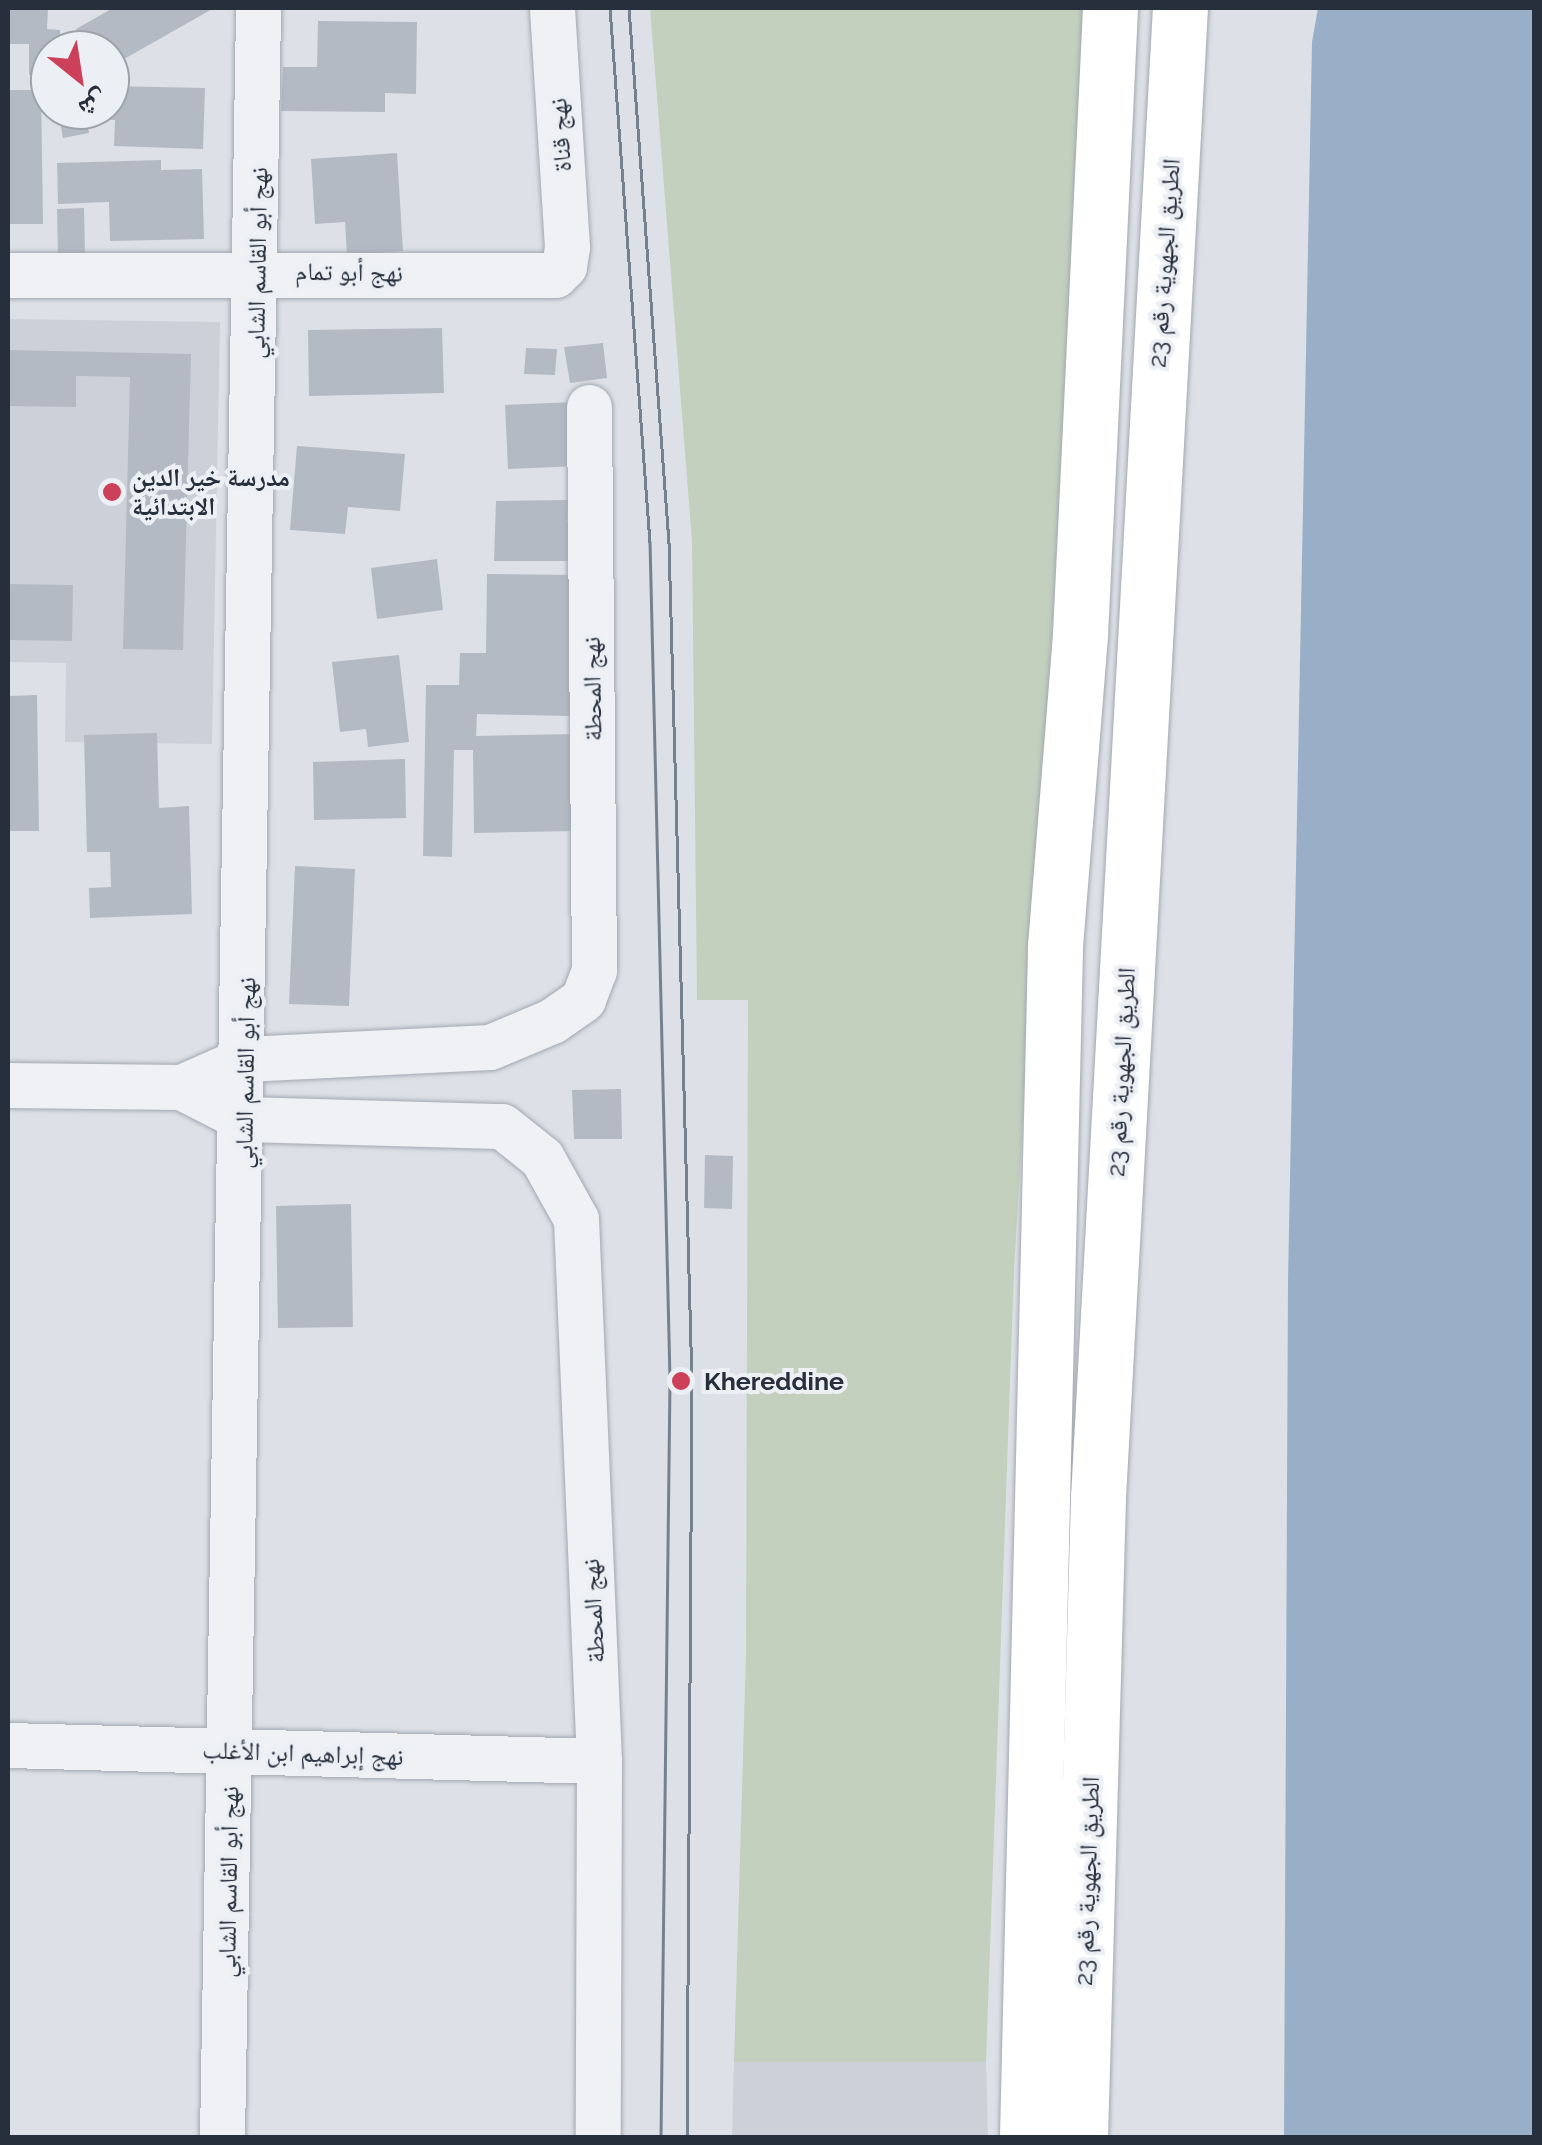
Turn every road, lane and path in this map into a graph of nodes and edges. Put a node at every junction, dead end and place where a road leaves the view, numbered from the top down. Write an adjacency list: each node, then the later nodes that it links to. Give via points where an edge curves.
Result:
1 (258, 8): 6 (street, نهج أبو القاسم الشابي)
2 (552, 8): 5 (street, نهج قناة)
3 (1110, 8): 20 (main road, via 1080,635 1055,946)
4 (1180, 8): 21 (main road, الطريق الجهوية رقم 23, via 1098,1498)
5 (566, 263): 6 (street, نهج أبو تمام, via 551,276)
6 (258, 270): 7 (street, نهج أبو تمام); 10 (street, نهج أبو القاسم الشابي)
7 (8, 276)
8 (589, 407): 9 (street, نهج المحطة, via 594,970 572,1009)
9 (490, 1047): 10 (street); 14 (street)
10 (245, 1059): 12 (street); 13 (street, نهج أبو القاسم الشابي)
11 (8, 1085): 12 (street)
12 (181, 1087): 13 (street, نهج المحطة)
13 (244, 1119): 14 (street, نهج المحطة); 16 (street, نهج أبو القاسم الشابي)
14 (490, 1123): 17 (street, نهج المحطة, via 518,1132 542,1158 579,1236)
15 (8, 1745): 16 (street, نهج إبراهيم ابن الأغلب)
16 (231, 1750): 17 (street, نهج إبراهيم ابن الأغلب); 18 (street, نهج أبو القاسم الشابي)
17 (600, 1761): 19 (street, نهج المحطة)
18 (222, 2138)
19 (598, 2138)
20 (1027, 2138)
21 (1080, 2138)

